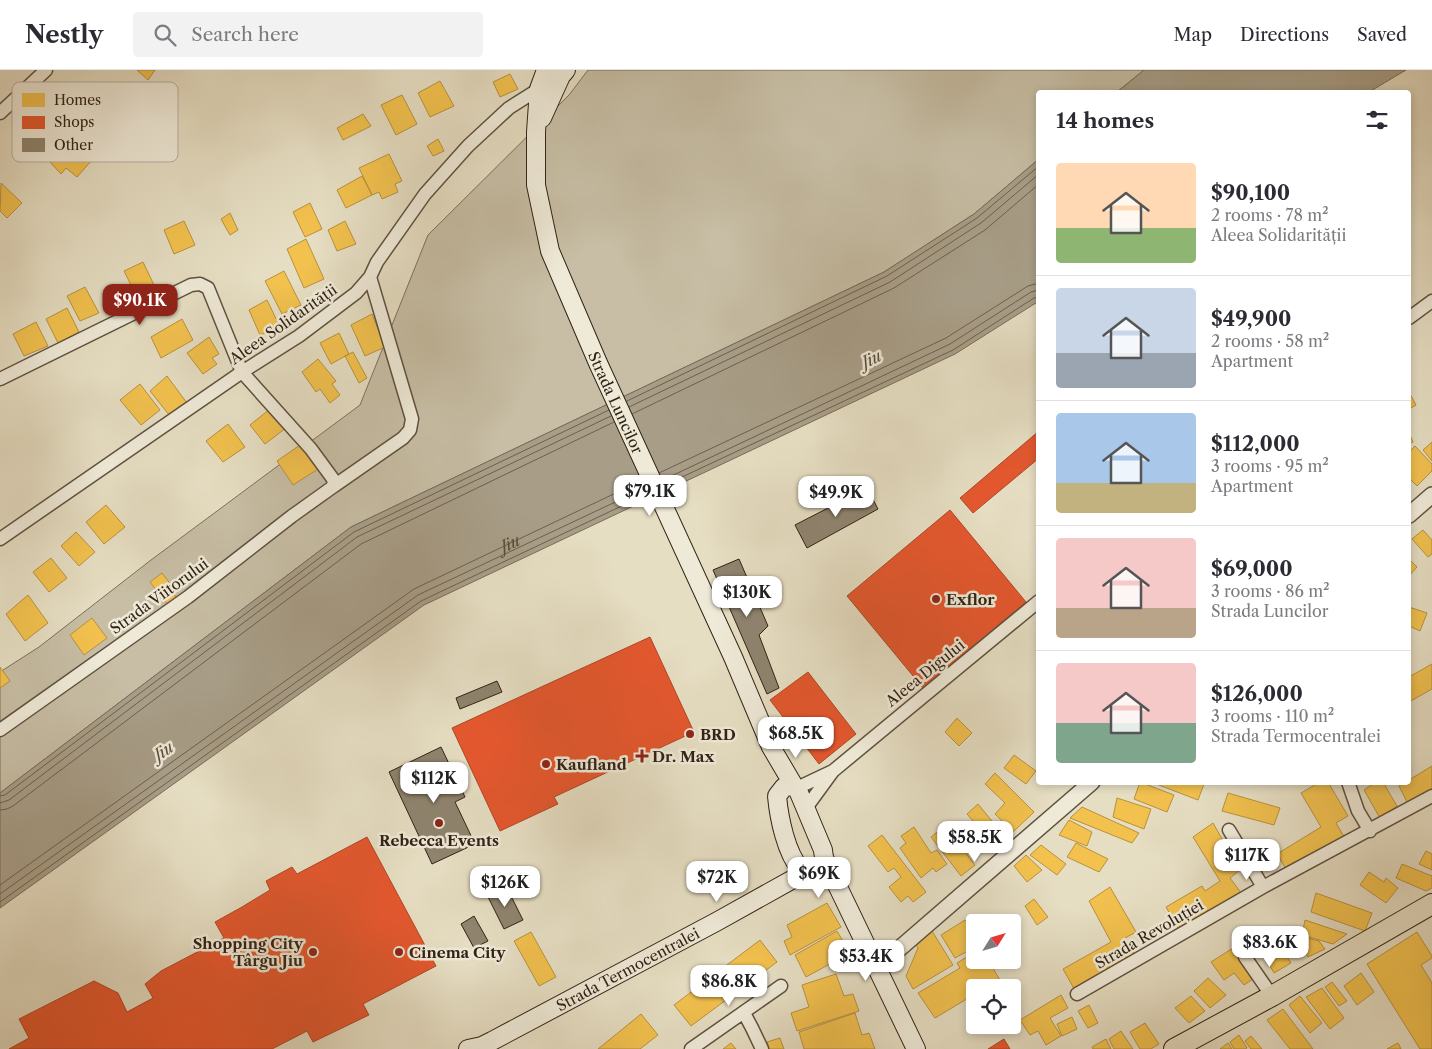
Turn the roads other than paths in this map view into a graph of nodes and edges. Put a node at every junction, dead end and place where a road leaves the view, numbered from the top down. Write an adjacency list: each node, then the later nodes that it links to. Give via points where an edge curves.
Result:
1 (46, 70): 4 (street)
2 (546, 70): 5 (main road, Strada Luncilor)
3 (566, 70): 8 (main road, via 550,97)
4 (33, 82)
5 (539, 89): 8 (main road, Strada Luncilor); 9 (street, Aleea Solidarității, via 509,108 468,146 425,194)
6 (12, 102): 7 (street)
7 (0, 113)
8 (536, 132): 20 (main road, Strada Luncilor, via 536,185 550,251)
9 (370, 277): 12 (street, Aleea Solidarității, via 356,293); 14 (street, Strada Viitorului, via 412,419 410,430 403,438)
10 (1432, 301): 11 (street)
11 (1411, 317)
12 (242, 372): 13 (street, via 208,288 200,284 191,285); 14 (street, via 311,449 333,479); 17 (street, Aleea Solidarității)
13 (0, 379)
14 (334, 486): 19 (street, Strada Viitorului, via 188,597)
15 (1432, 495): 16 (street)
16 (1411, 513)
17 (0, 539)
18 (1036, 604): 21 (street, Aleea Digului)
19 (0, 730)
20 (771, 747): 24 (main road, Strada Luncilor); 25 (main road, Strada Luncilor)
21 (833, 771): 24 (street, Aleea Digului); 27 (street, Aleea Digului)
22 (1089, 785): 36 (street)
23 (1349, 785): 29 (street, via 1358,811)
24 (795, 787): 25 (main road, via 784,787); 27 (main road, Strada Luncilor)
25 (776, 796): 30 (main road, Strada Luncilor)
26 (1432, 796): 29 (street, Strada Revoluției)
27 (806, 808): 31 (main road, Strada Luncilor, via 822,850)
28 (1229, 830): 32 (street)
29 (1370, 831): 32 (street, Strada Revoluției)
30 (790, 849): 31 (main road, Strada Luncilor, via 795,862); 33 (main road, via 788,865)
31 (815, 869): 33 (main road, Strada Termocentralei); 36 (main road, via 844,901)
32 (1263, 887): 38 (street, Strada Revoluției)
33 (772, 891): 41 (main road, Strada Termocentralei)
34 (1432, 904): 39 (main road)
35 (1245, 956): 39 (street)
36 (877, 968): 44 (main road)
37 (781, 986): 40 (street)
38 (1077, 994)
39 (1272, 996): 45 (main road)
40 (744, 1014): 42 (street); 43 (street)
41 (476, 1048)
42 (691, 1049)
43 (762, 1049)
44 (916, 1049)
45 (1174, 1049)

